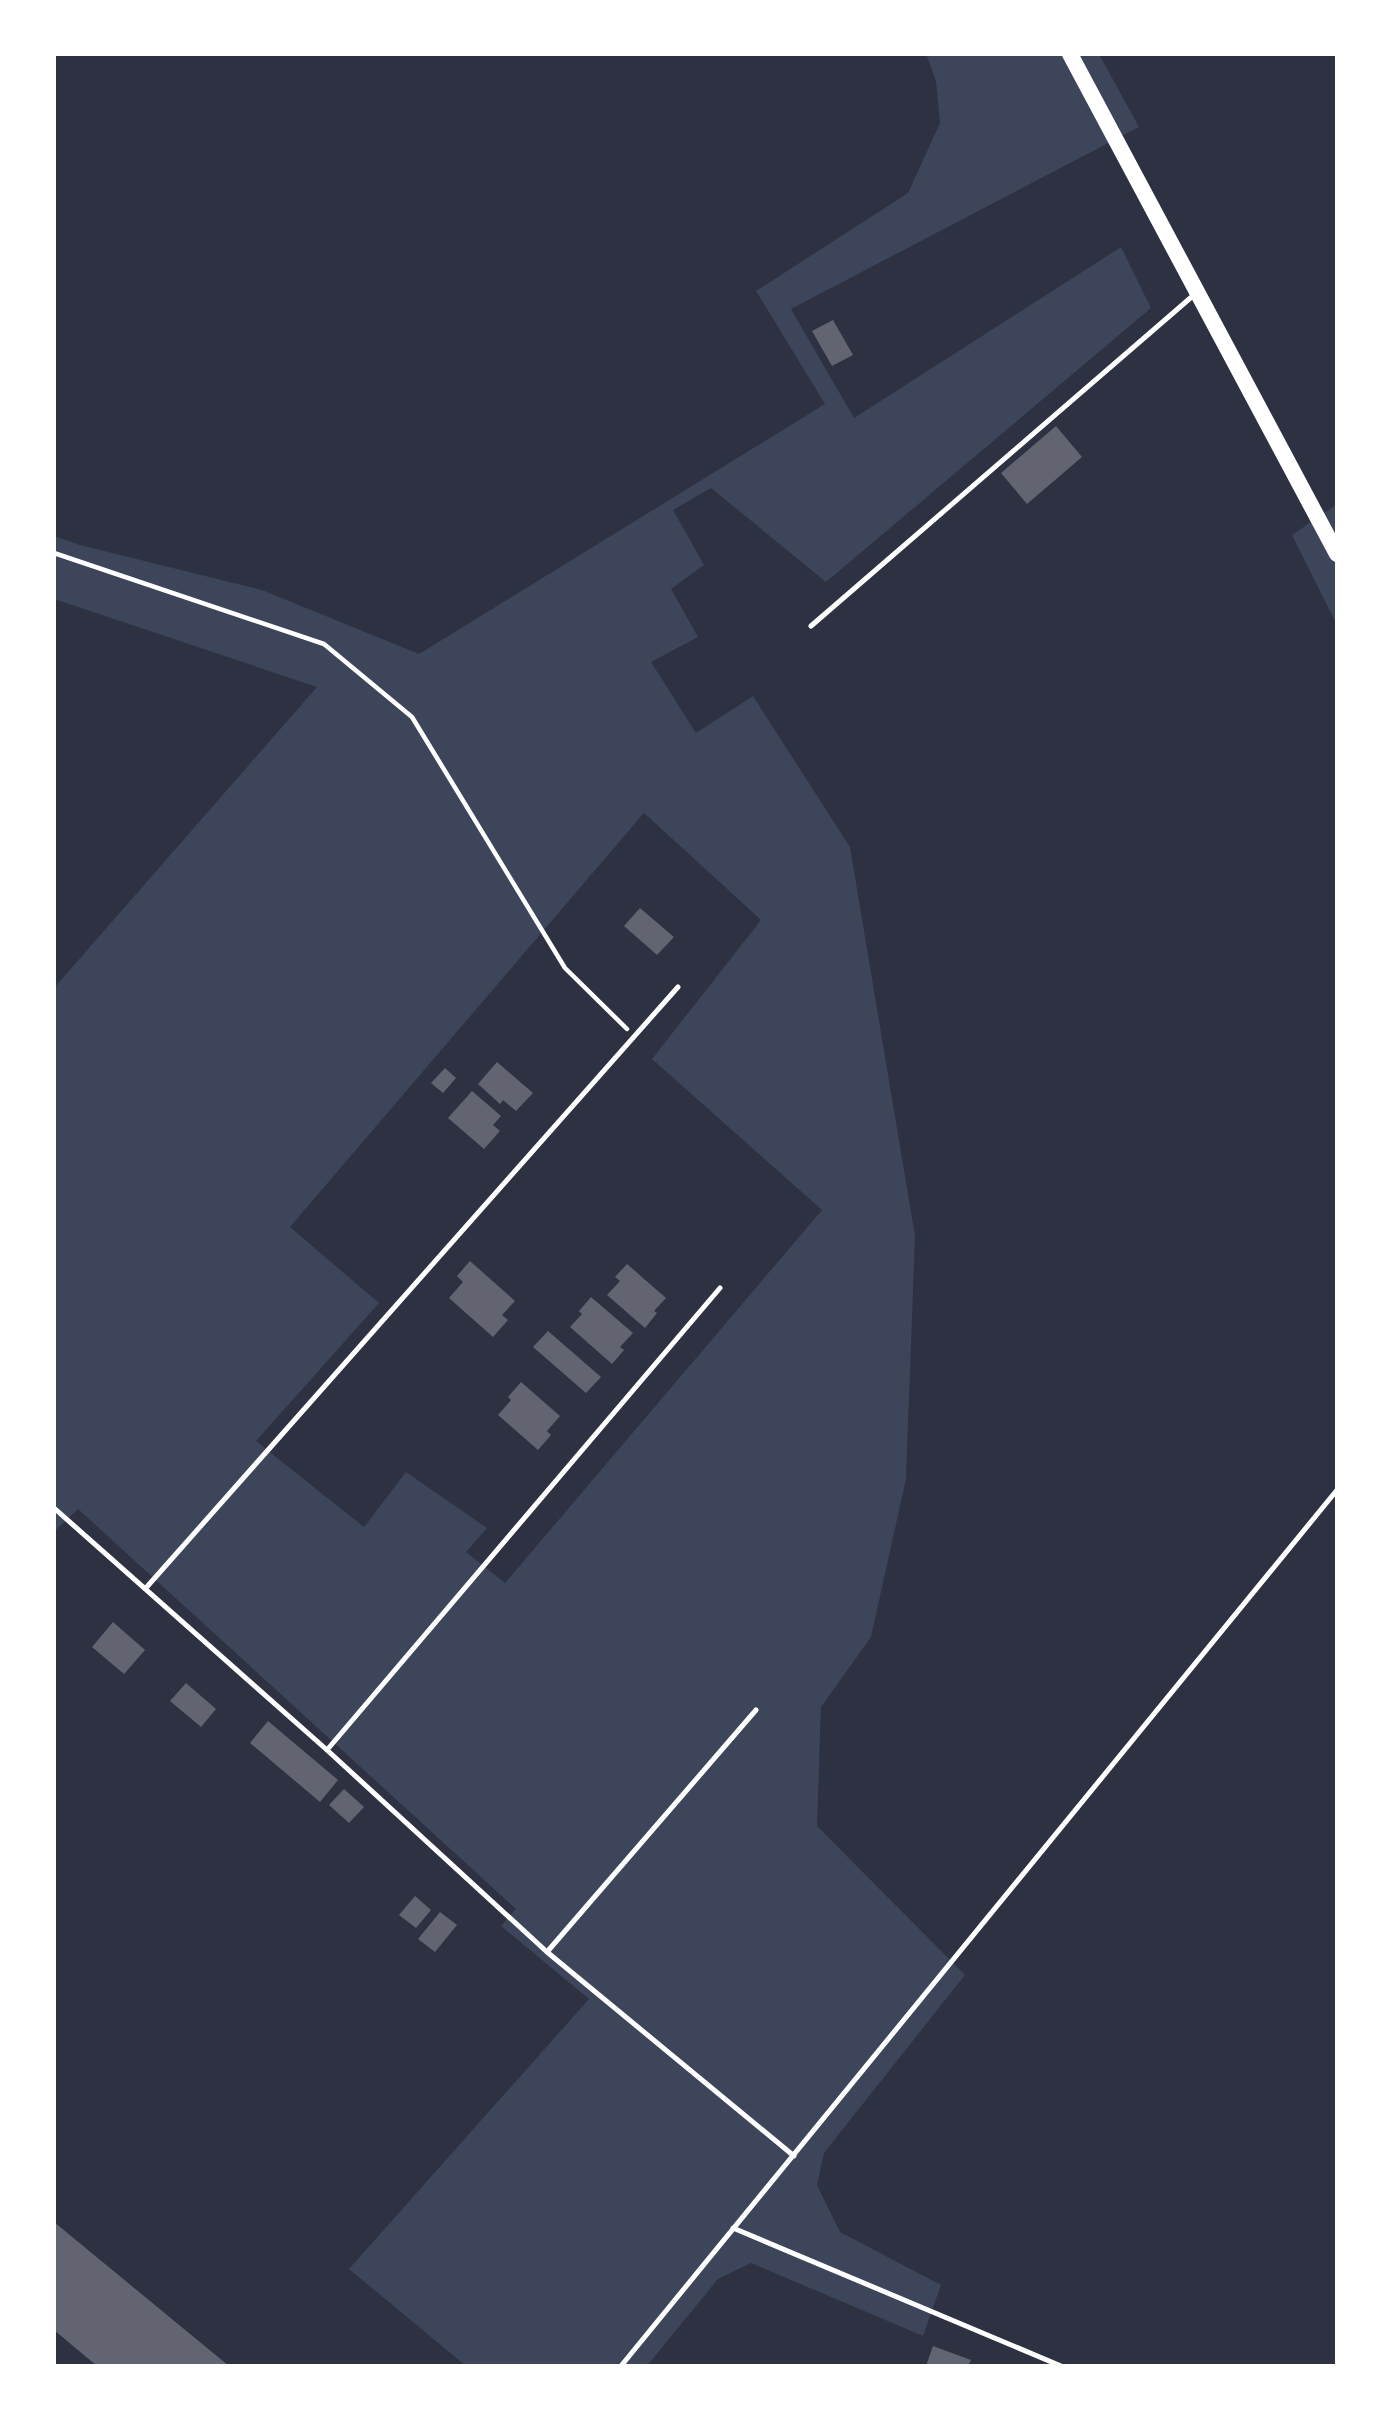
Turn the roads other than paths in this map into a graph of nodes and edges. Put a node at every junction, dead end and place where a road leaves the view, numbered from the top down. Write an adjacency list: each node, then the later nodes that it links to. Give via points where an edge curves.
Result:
1 (1070, 54): 2 (main road)
2 (1197, 292): 3 (main road); 4 (lane)
3 (1337, 554)
4 (811, 626)
5 (678, 987): 9 (lane)
6 (720, 1289): 11 (lane)
7 (1337, 1490): 13 (lane)
8 (54, 1508): 9 (lane)
9 (145, 1589): 11 (lane)
10 (756, 1710): 12 (lane)
11 (327, 1750): 12 (lane)
12 (547, 1952): 13 (lane)
13 (794, 2156): 14 (lane)
14 (733, 2228): 15 (lane); 16 (lane)
15 (621, 2366)
16 (1061, 2366)

